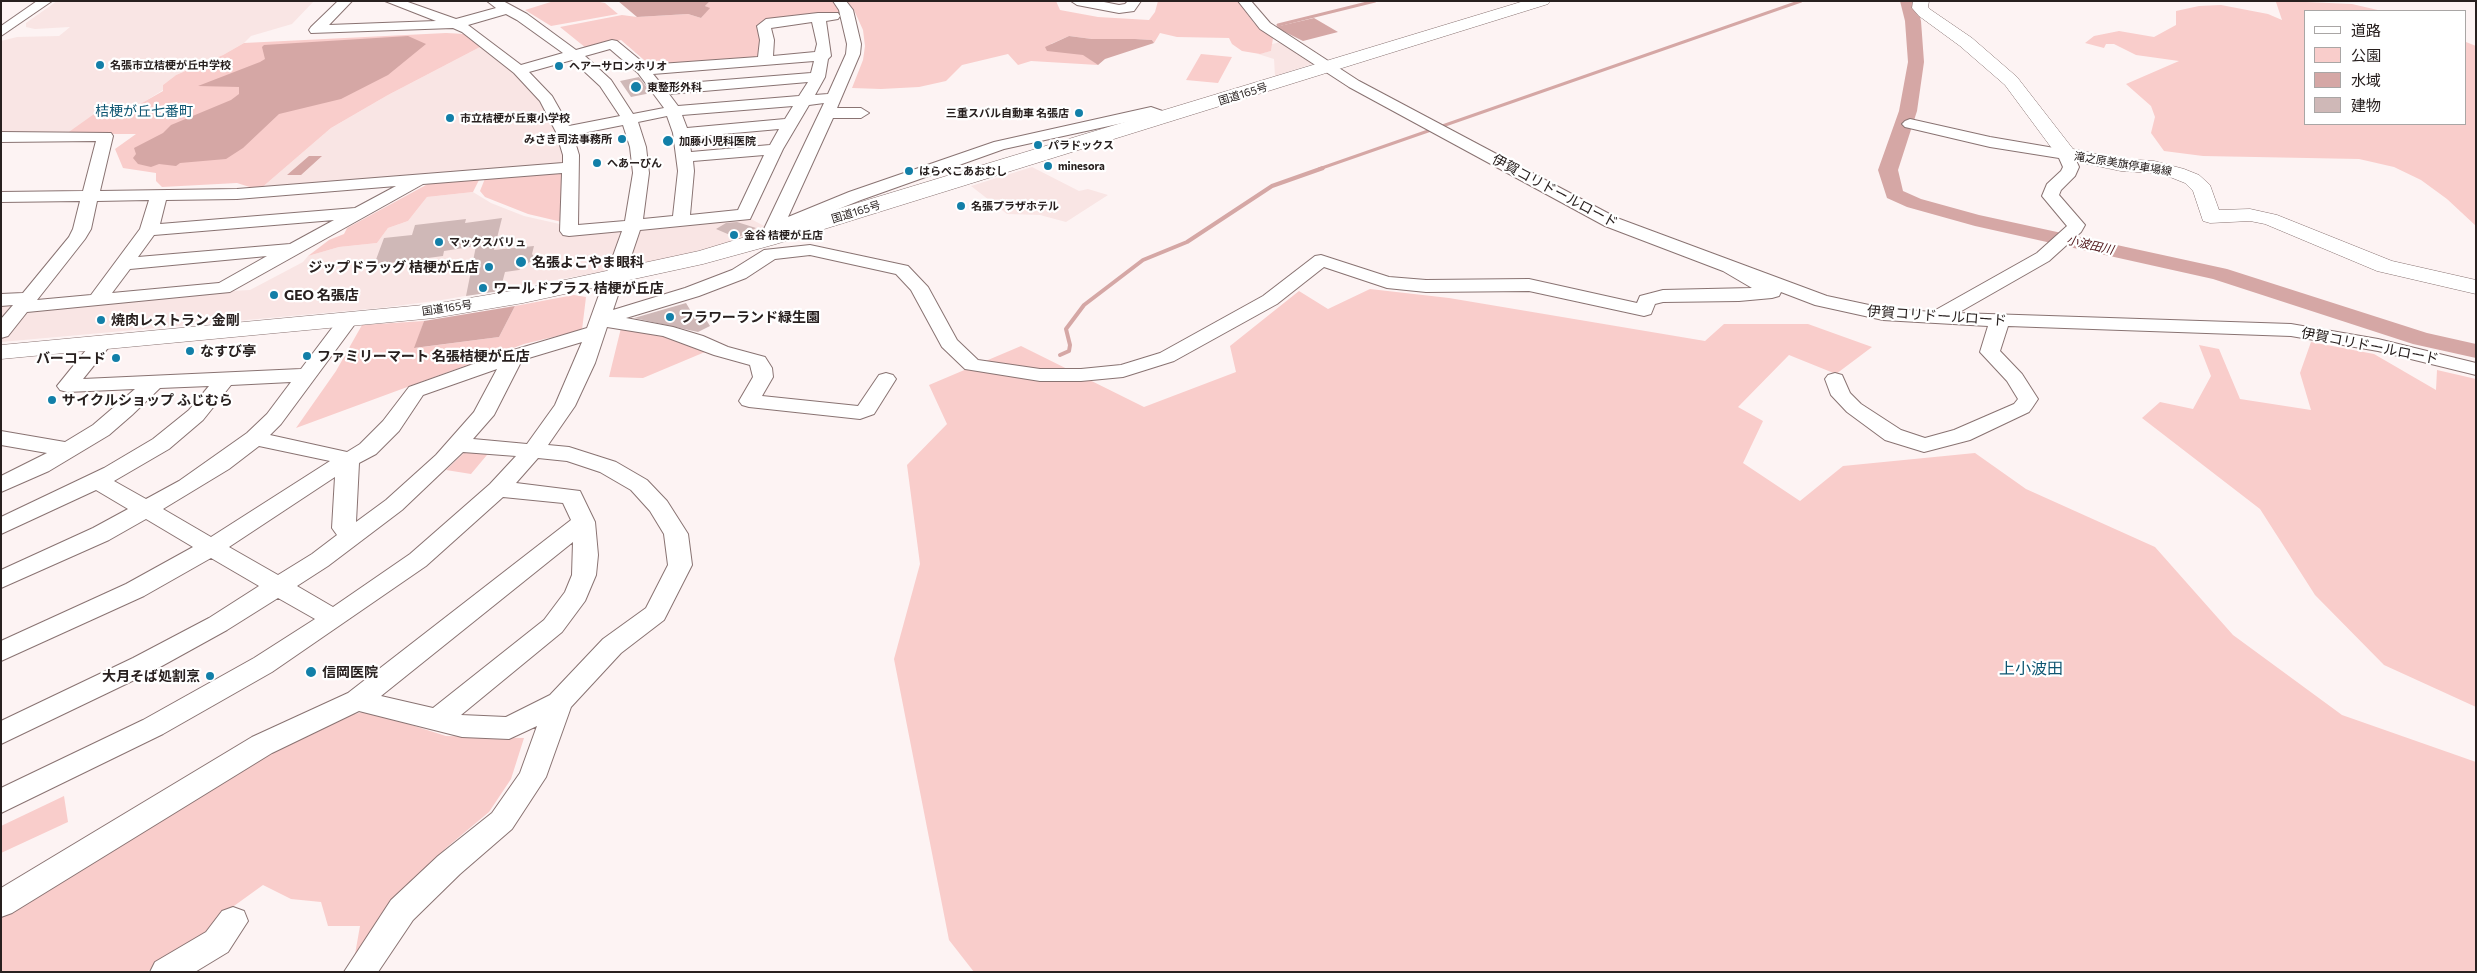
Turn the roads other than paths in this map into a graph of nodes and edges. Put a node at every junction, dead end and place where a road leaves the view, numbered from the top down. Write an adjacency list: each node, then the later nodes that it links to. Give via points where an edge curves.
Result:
1 (46, 1): 16 (street)
2 (346, 1): 15 (street, via 316,30)
3 (493, 1): 11 (street)
4 (839, 1): 12 (street)
5 (1077, 1): 6 (street, via 1119,9 1129,8)
6 (1135, 1)
7 (1244, 1): 20 (street, 伊賀コリドールロード, via 1265,26)
8 (1542, 1): 20 (main road, 国道165号)
9 (1921, 1): 37 (main road, 滝之原美旗停車場線, via 1920,8 1924,13 1966,42 2011,81)
10 (393, 2): 14 (street); 15 (street)
11 (508, 9): 14 (street); 17 (street)
12 (846, 14): 13 (street); 25 (street, via 854,44 853,54)
13 (818, 17): 18 (street, via 824,36); 19 (street, via 771,22 764,26 767,40)
14 (455, 24): 15 (street); 21 (street)
15 (371, 28)
16 (1, 32)
17 (573, 54): 21 (street); 22 (street, via 612,44); 30 (street, via 606,83)
18 (824, 56): 19 (street); 23 (street)
19 (765, 61): 22 (street)
20 (1330, 66): 48 (main road, 国道165号); 51 (street, 伊賀コリドールロード, via 1354,84 1611,222)
21 (519, 70): 33 (street, via 547,99)
22 (643, 70): 24 (street)
23 (818, 77): 24 (street); 26 (street)
24 (660, 90): 27 (street)
25 (835, 98): 26 (street); 28 (street)
26 (805, 100): 27 (street); 31 (street)
27 (671, 111): 30 (street); 34 (street)
28 (828, 113): 29 (street); 48 (street, via 821,141)
29 (861, 113)
30 (629, 119): 33 (street); 46 (street, via 638,147 641,173)
31 (790, 124): 34 (street); 36 (street)
32 (1910, 124): 37 (street, via 1990,142)
33 (564, 132): 39 (street)
34 (681, 133): 38 (street)
35 (1, 136): 42 (street, via 106,136)
36 (775, 149): 38 (street); 45 (street, via 744,215)
37 (2066, 154): 53 (main road, 滝之原美旗停車場線, via 2177,173 2201,186 2207,197 2210,217 2250,215 2270,219 2385,266); 57 (street, via 2071,168 2050,196 2076,225 2038,260)
38 (686, 157): 45 (street)
39 (571, 167): 40 (street); 46 (street, via 569,231)
40 (423, 179): 41 (street, via 237,194); 44 (street)
41 (158, 195): 42 (street); 47 (street)
42 (90, 196): 43 (street); 56 (street, via 82,229 76,239)
43 (1, 197)
44 (361, 212): 47 (street); 49 (street)
45 (681, 221): 46 (street)
46 (633, 225): 52 (street)
47 (149, 230): 50 (street)
48 (771, 234): 52 (main road, 国道165号, via 703,257)
49 (295, 248): 50 (street); 55 (street, via 223,288)
50 (124, 264): 55 (street)
51 (1730, 268): 57 (street, 伊賀コリドールロード, via 1842,306 1884,314); 60 (street, via 1772,292 1663,296 1647,300 1644,310 1529,285 1426,286 1387,282 1321,260 1270,300 1189,346 1123,371 1081,375 1040,375 972,365 949,342 919,286 902,270 810,250 770,254 739,274)
52 (615, 277): 58 (main road, 国道165号, via 434,311); 60 (street)
53 (2476, 287)
54 (1, 300): 56 (street)
55 (98, 300): 56 (street)
56 (26, 302): 61 (street)
57 (1935, 318): 59 (street, 伊賀コリドールロード)
58 (348, 320): 62 (main road, 国道165号); 66 (street)
59 (2000, 321): 65 (street, 伊賀コリドールロード, via 2290,330 2378,345); 69 (street, via 1990,352 2015,378 2028,399 2022,408 1962,435 1924,444 1893,434 1854,408 1842,395)
60 (598, 326): 64 (street); 68 (street, via 666,331 758,361 763,377 748,401 860,413 867,410); 75 (street, via 572,391 549,431)
61 (1, 332)
62 (102, 343): 63 (main road, 国道165号); 70 (street, via 68,386)
63 (1, 352)
64 (514, 356): 73 (street, via 486,410); 76 (street, via 416,391 368,449)
65 (2476, 369)
66 (306, 376): 67 (street); 72 (street, via 274,419)
67 (225, 379): 70 (street); 77 (street, via 196,415 174,434 132,463)
68 (886, 379)
69 (1835, 379)
70 (154, 382): 74 (street, via 120,415)
71 (1, 438): 74 (street)
72 (255, 438): 76 (street); 80 (street, via 216,468)
73 (458, 444): 75 (street); 83 (street, via 413,489)
74 (69, 450): 78 (street)
75 (532, 452): 79 (street); 90 (street, via 569,454 608,467 639,485 659,506 676,534 680,565 655,614 612,646)
76 (349, 459): 83 (street, via 344,528); 84 (street)
77 (98, 481): 80 (street); 82 (street)
78 (1, 485)
79 (498, 489): 81 (street, via 572,496); 87 (street, via 418,560)
80 (148, 509): 84 (street); 85 (street)
81 (583, 522): 89 (street); 91 (street, via 586,555 584,575 576,595 553,626)
82 (1, 526)
83 (351, 537): 86 (street)
84 (212, 547): 86 (street); 88 (street, via 135,590)
85 (1, 580)
86 (279, 587): 87 (street); 92 (street, via 142,665)
87 (334, 619): 93 (street, via 263,665 153,727)
88 (1, 652)
89 (357, 700): 91 (street); 94 (street, via 262,744)
90 (559, 702): 91 (street, via 509,728 462,726); 97 (street, via 532,777 502,821 402,910)
91 (438, 719)
92 (1, 733)
93 (1, 801)
94 (1, 904)
95 (233, 921): 96 (street, via 218,942)
96 (166, 972)
97 (360, 972)

